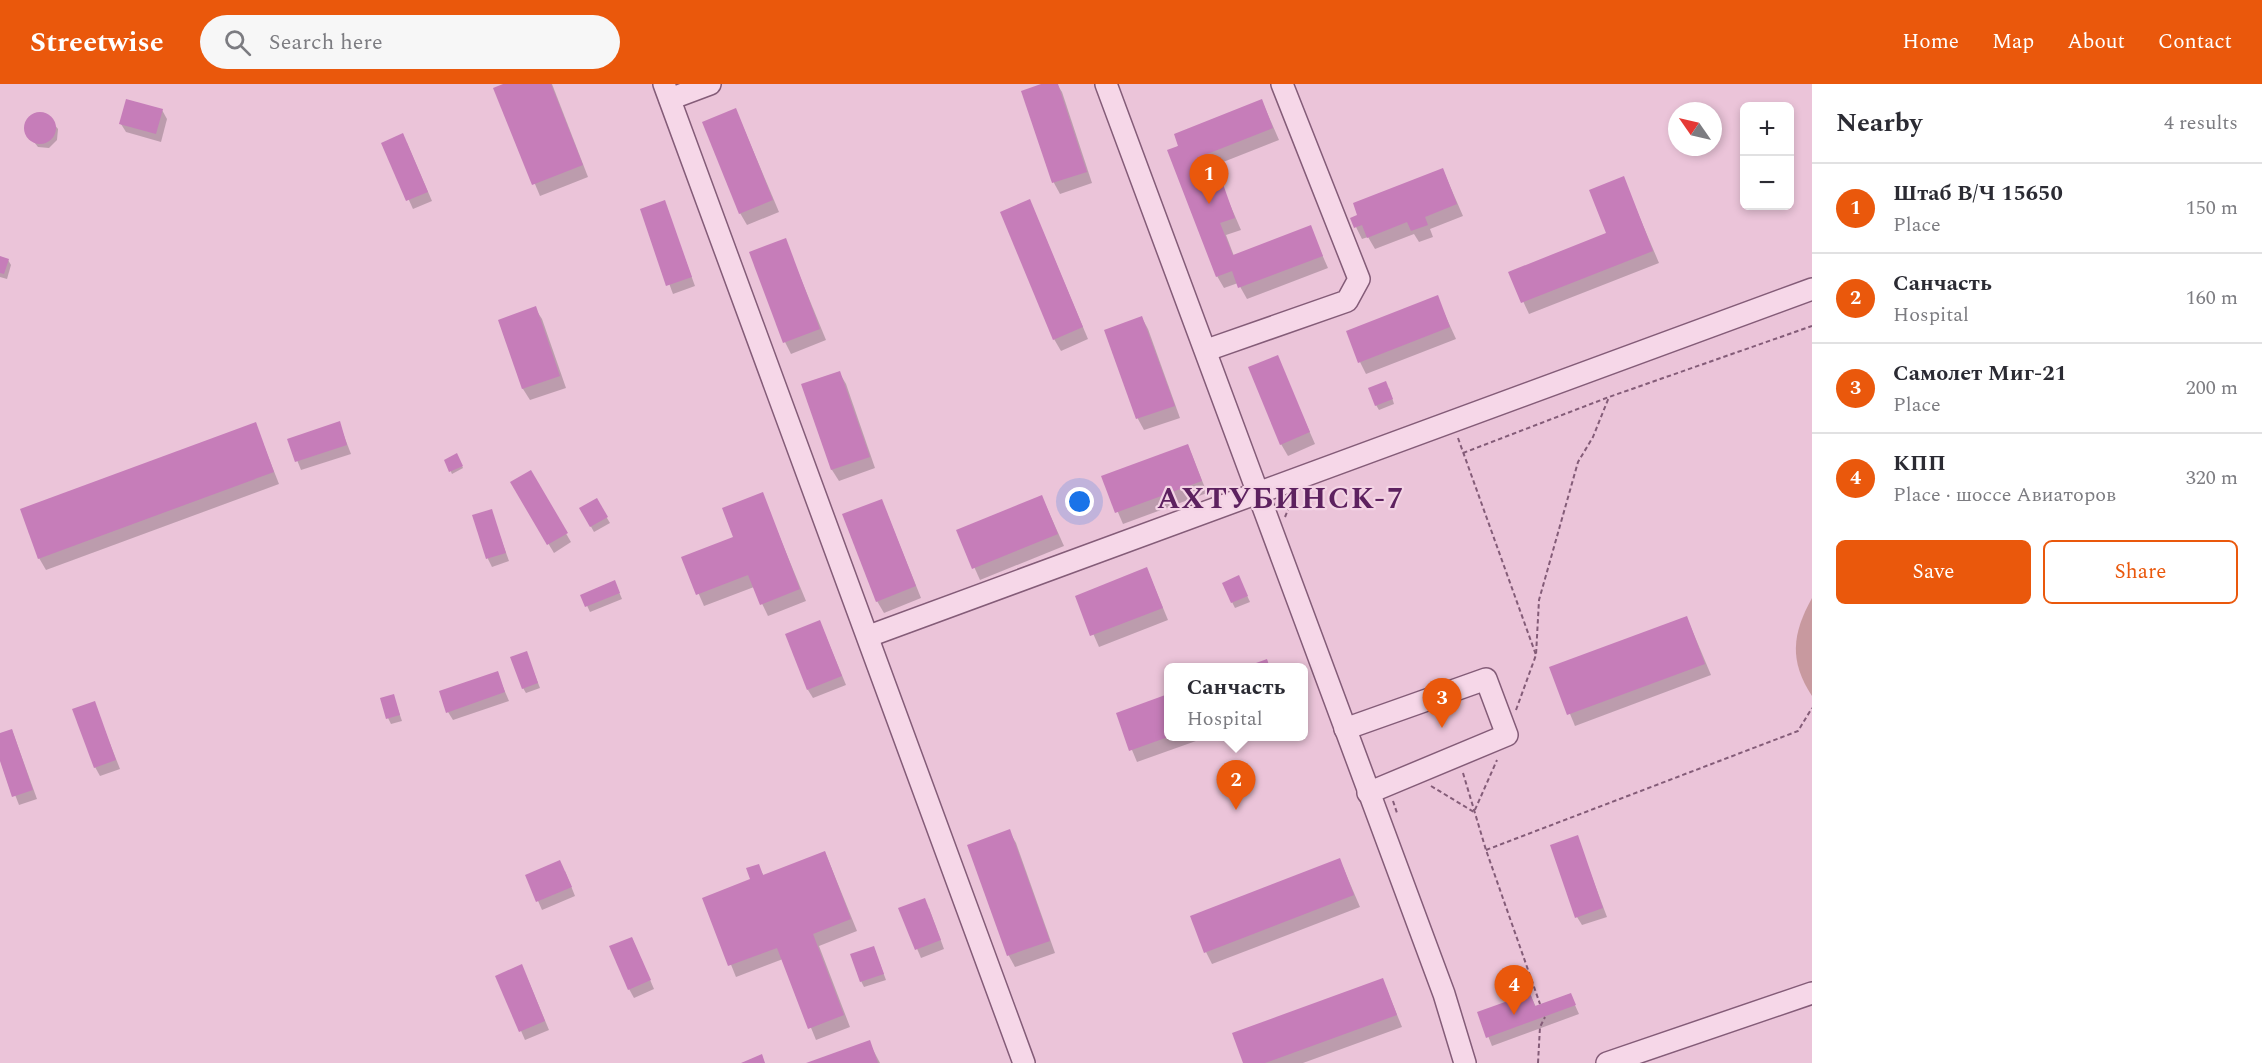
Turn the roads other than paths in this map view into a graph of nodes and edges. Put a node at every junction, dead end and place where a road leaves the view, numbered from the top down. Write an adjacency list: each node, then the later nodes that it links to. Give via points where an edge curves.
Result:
1 (710, 84): 4 (street)
2 (1106, 84): 6 (street)
3 (1282, 84): 6 (street, via 1359,279 1347,301)
4 (667, 91): 8 (street)
5 (1812, 289): 7 (street)
6 (1207, 350): 7 (street)
7 (1259, 490): 8 (street); 9 (street)
8 (868, 636): 12 (street)
9 (1345, 729): 10 (street); 10 (street, via 1486,679 1507,735)
10 (1368, 793): 13 (street)
11 (1812, 993): 14 (street)
12 (1024, 1063)
13 (1466, 1063)
14 (1607, 1063)

